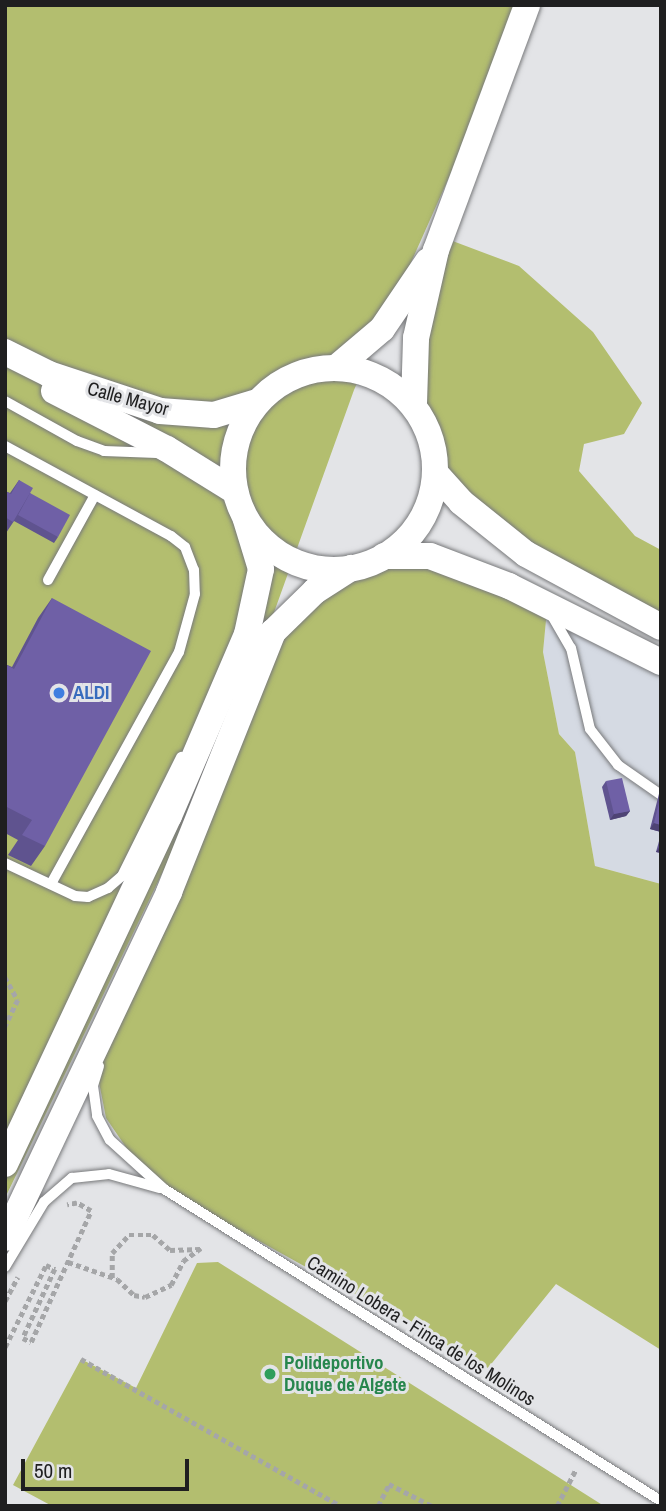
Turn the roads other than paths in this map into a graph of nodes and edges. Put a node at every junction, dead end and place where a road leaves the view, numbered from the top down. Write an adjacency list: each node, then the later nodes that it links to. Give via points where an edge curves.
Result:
1 (527, 5): 2 (main road)
2 (436, 250): 5 (main road, via 382,329); 8 (main road, via 416,338)
3 (5, 352): 7 (main road, Calle Mayor, via 48,374 160,411 214,415)
4 (5, 366): 10 (main road, Calle Mayor)
5 (336, 368): 7 (main road, via 284,380); 8 (main road, via 372,375)
6 (5, 401): 10 (lane, via 104,451 158,453)
7 (257, 402): 12 (main road, via 233,451)
8 (414, 403): 11 (main road, via 426,427)
9 (5, 446): 13 (lane)
10 (167, 449): 12 (main road, Calle Mayor)
11 (437, 475): 15 (main road, via 430,505 410,537); 19 (main road, via 461,502 526,554)
12 (233, 490): 14 (main road)
13 (95, 495): 17 (lane); 26 (lane, via 185,547 194,570 195,594 179,652)
14 (246, 520): 16 (main road, via 269,547 296,562 331,570); 22 (main road, via 261,569 247,634)
15 (384, 556): 16 (main road); 18 (main road, via 430,556)
16 (351, 568): 20 (main road, via 315,591)
17 (48, 580)
18 (545, 604): 21 (main road); 23 (lane, via 571,648 590,729 618,765)
19 (661, 627)
20 (273, 632): 24 (main road); 27 (main road, via 170,892)
21 (661, 662)
22 (234, 663): 24 (main road); 26 (lane, via 222,674 116,882 88,897)
23 (661, 795)
24 (169, 816): 28 (main road)
25 (5, 863): 26 (lane)
26 (51, 884)
27 (113, 1012): 29 (lane, via 93,1086 97,1116 110,1140); 30 (main road)
28 (5, 1164)
29 (164, 1189): 31 (lane, via 109,1174 72,1178 44,1202); 32 (lane, Camino Lobera - Finca de los Molinos)
30 (5, 1238)
31 (5, 1267)
32 (661, 1501)

